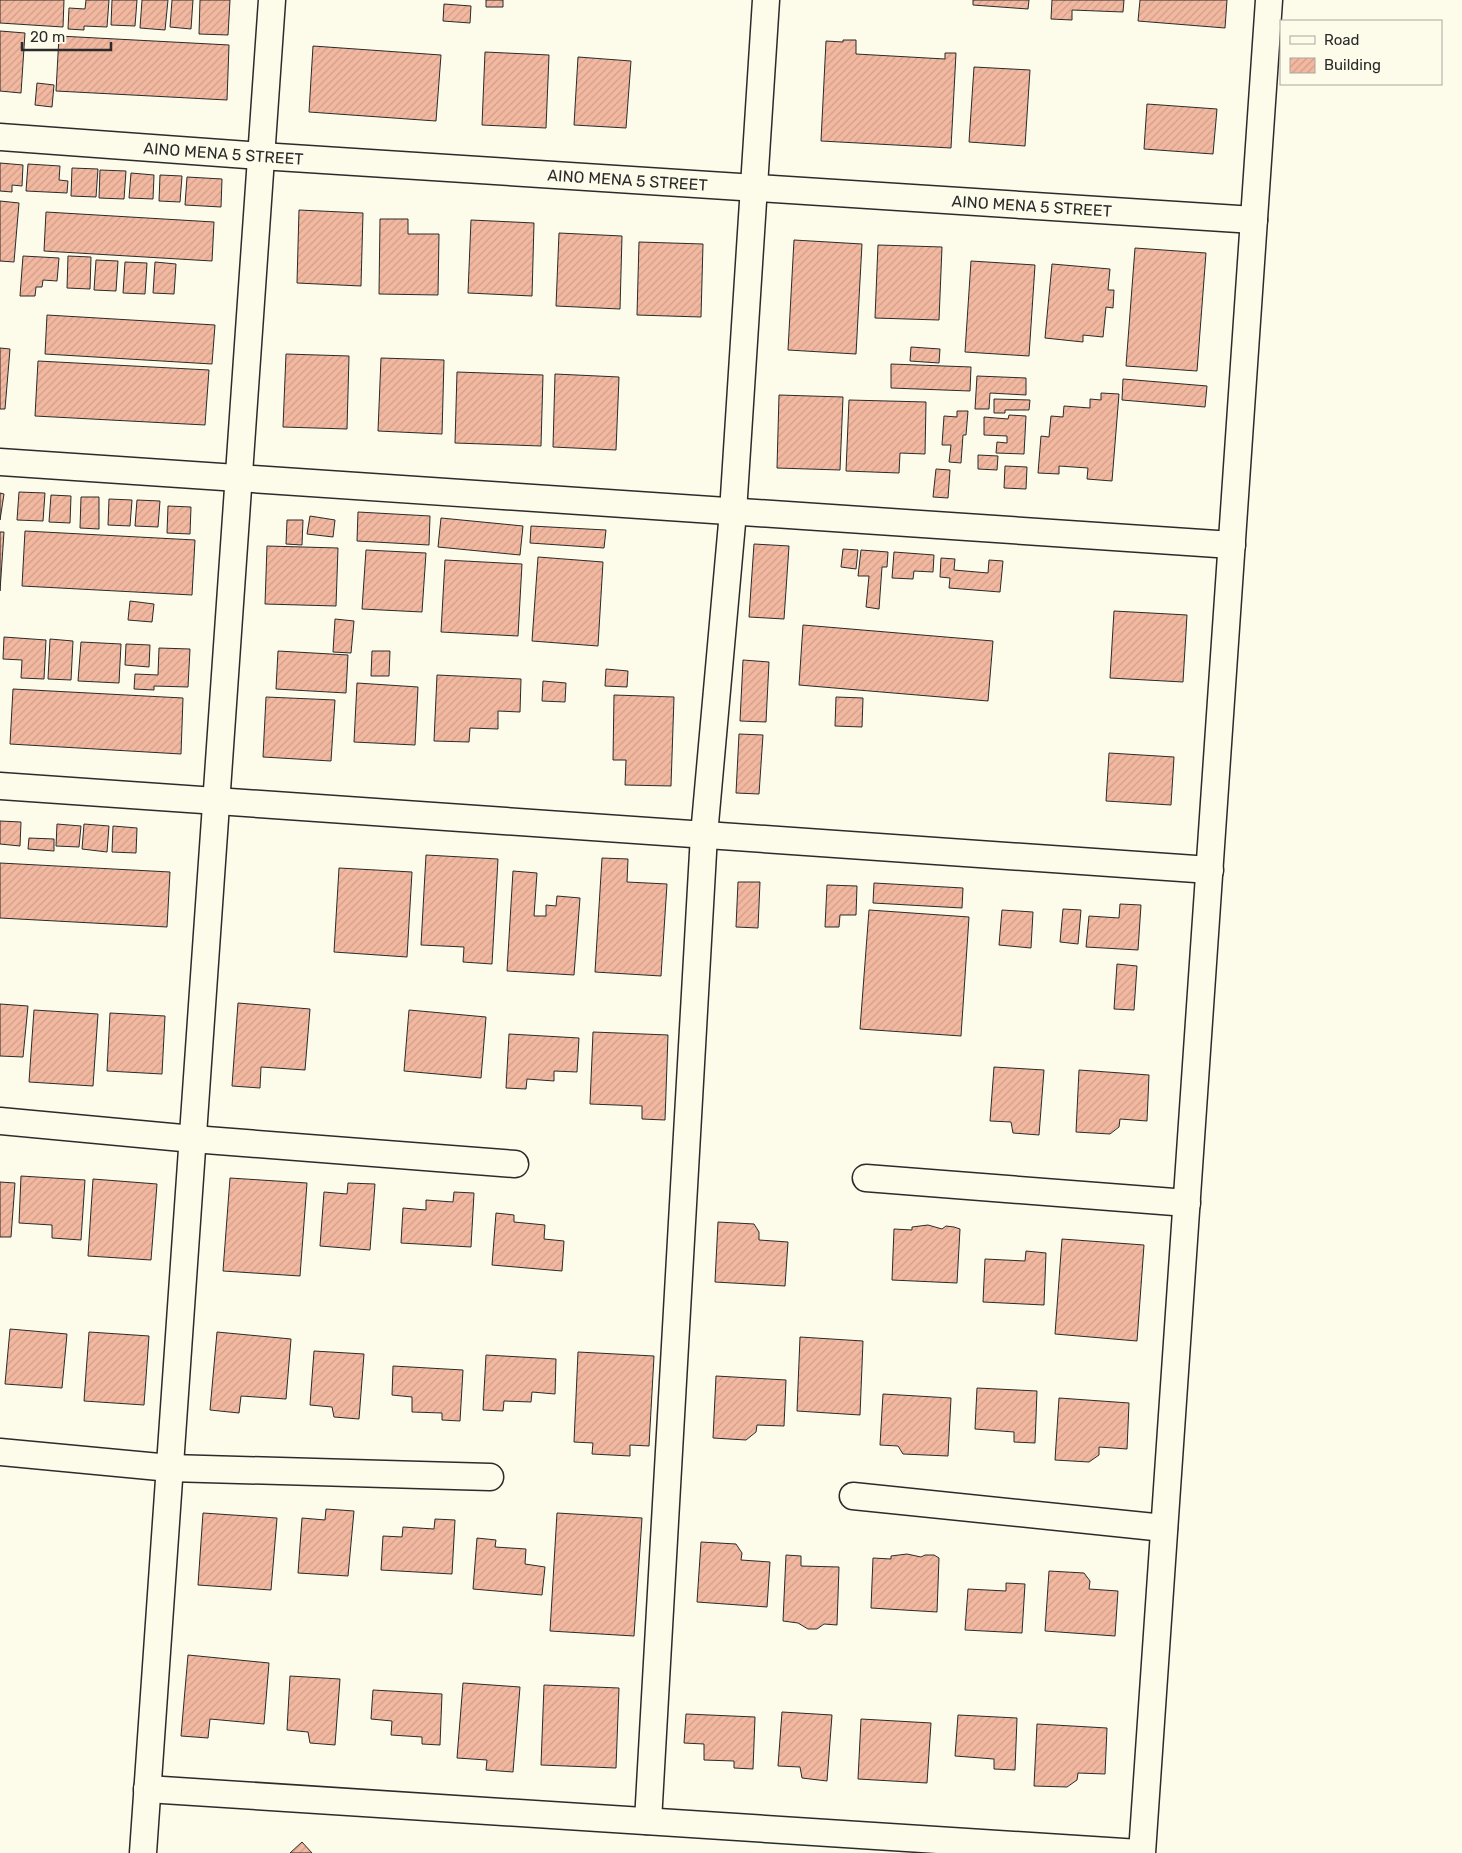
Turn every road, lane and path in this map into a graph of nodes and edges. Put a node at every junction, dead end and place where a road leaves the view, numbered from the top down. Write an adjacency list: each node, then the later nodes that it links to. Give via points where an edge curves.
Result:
1 (272, 0): 5 (street)
2 (766, 0): 6 (street)
3 (1269, 0): 7 (street)
4 (0, 137): 5 (street, AINO MENA 5 STREET)
5 (261, 156): 6 (street, AINO MENA 5 STREET); 9 (street)
6 (754, 188): 7 (street, AINO MENA 5 STREET); 10 (street)
7 (1254, 220): 11 (street)
8 (0, 462): 9 (street)
9 (239, 478): 10 (street); 13 (street)
10 (733, 512): 11 (street); 14 (street)
11 (1232, 545): 15 (street)
12 (0, 786): 13 (street)
13 (216, 801): 14 (street); 17 (street)
14 (704, 835): 15 (street); 27 (street)
15 (1210, 870): 20 (street)
16 (0, 1121): 17 (street)
17 (193, 1139): 18 (street); 22 (street)
18 (515, 1164)
19 (866, 1178): 20 (street)
20 (1187, 1203): 25 (street)
21 (0, 1452): 22 (street)
22 (170, 1468): 23 (street); 26 (street)
23 (490, 1477)
24 (853, 1496): 25 (street)
25 (1164, 1528): 29 (street)
26 (147, 1789): 27 (street); 28 (street)
27 (648, 1821): 29 (street)
28 (143, 1853)
29 (1141, 1853)

